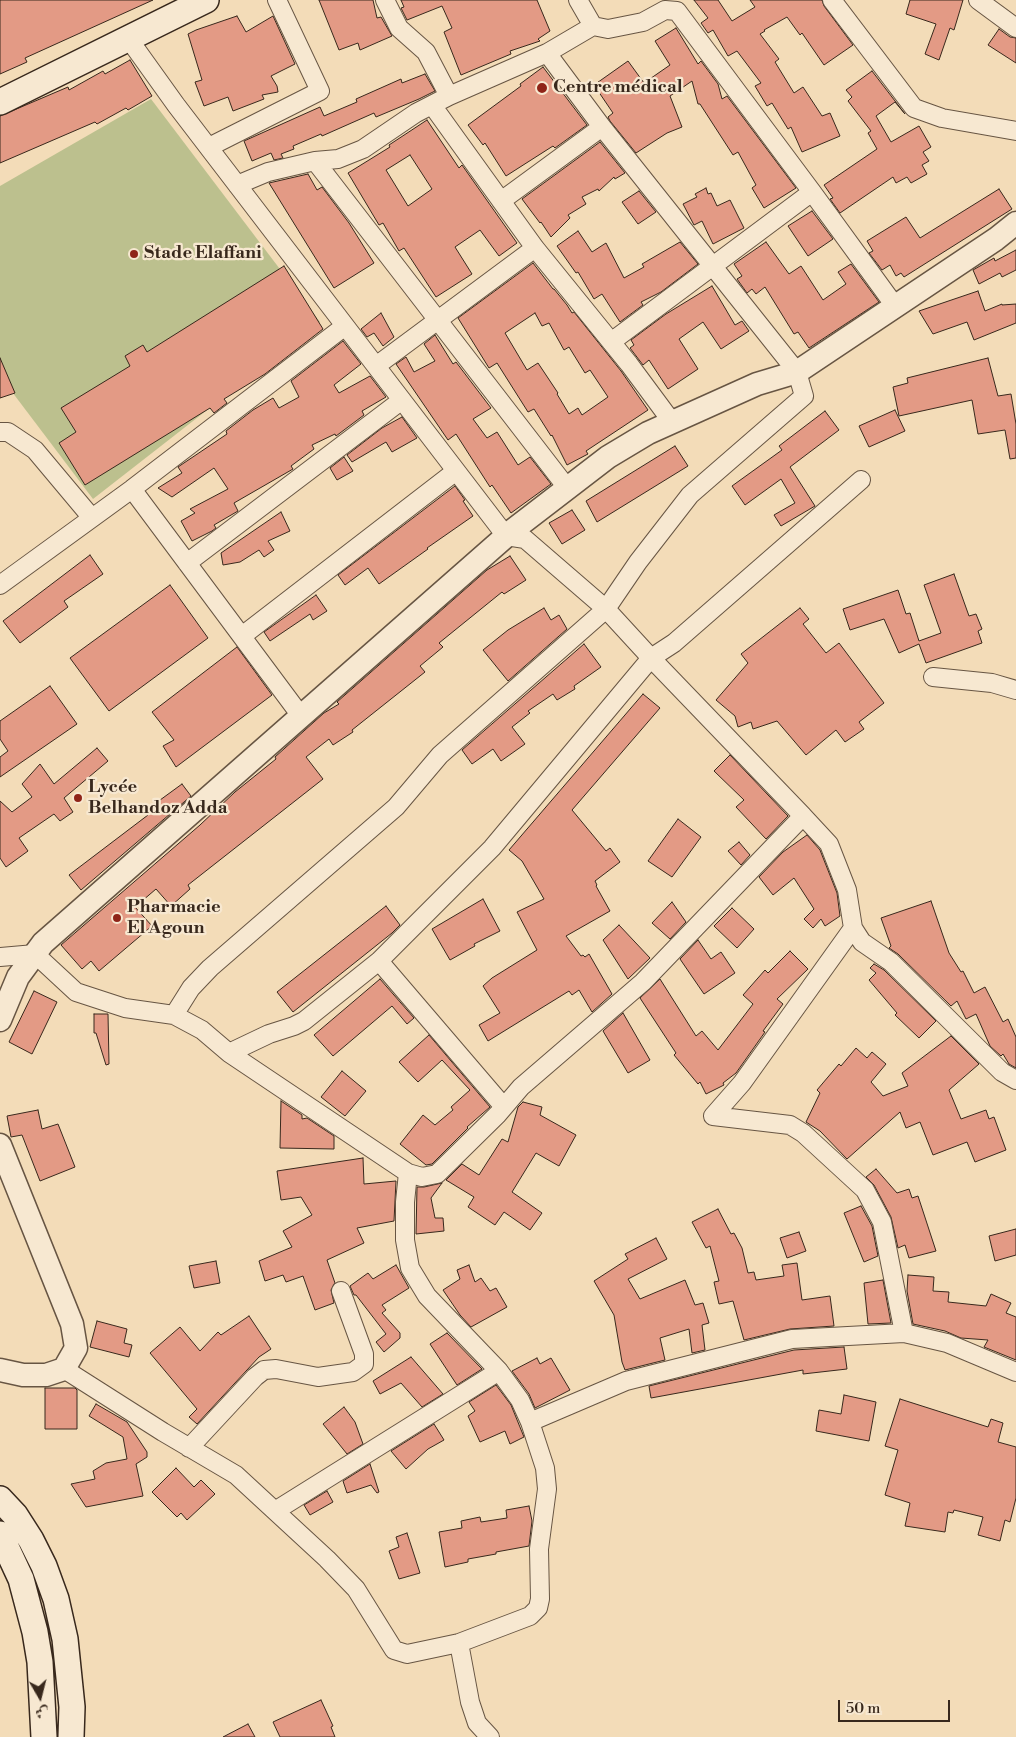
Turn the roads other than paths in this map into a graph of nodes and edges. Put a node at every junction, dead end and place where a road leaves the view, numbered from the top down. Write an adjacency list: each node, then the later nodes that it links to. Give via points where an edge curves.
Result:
1 (276, 0): 16 (street, via 320,91)
2 (385, 0): 11 (street, via 399,28 426,52)
3 (578, 0): 7 (street)
4 (832, 0): 15 (street, via 914,108 942,118)
5 (978, 0): 8 (street)
6 (196, 2): 9 (main road)
7 (593, 26): 10 (street); 19 (street, via 608,29 643,22 665,10 677,11)
8 (1016, 28)
9 (128, 38): 12 (main road); 16 (street)
10 (547, 53): 11 (street); 14 (street)
11 (449, 96): 13 (street)
12 (0, 102)
13 (432, 105): 17 (street, via 363,149 338,159); 20 (street)
14 (602, 127): 20 (street); 23 (street)
15 (1016, 131)
16 (208, 147): 18 (street)
17 (315, 161): 18 (street, via 268,172); 25 (street)
18 (238, 185): 26 (street)
19 (812, 192): 23 (street); 24 (street)
20 (501, 201): 22 (street)
21 (1016, 223): 24 (street)
22 (535, 248): 25 (street); 27 (street)
23 (713, 266): 27 (street); 29 (street)
24 (895, 306): 29 (street)
25 (438, 320): 28 (street); 35 (street)
26 (345, 326): 28 (street); 36 (street)
27 (611, 342): 31 (street)
28 (376, 366): 30 (street)
29 (797, 372): 31 (street, via 758,384); 41 (street, via 804,396 690,495)
30 (402, 400): 33 (street); 39 (street)
31 (672, 422): 35 (street, via 608,457)
32 (0, 432): 37 (street, via 8,432 35,450)
33 (456, 471): 38 (street); 42 (street)
34 (861, 480): 43 (street, via 674,643)
35 (568, 488): 38 (street)
36 (132, 489): 37 (street); 39 (street)
37 (92, 518): 40 (street)
38 (506, 536): 41 (street, via 525,539); 46 (street)
39 (187, 563): 42 (street)
40 (0, 586)
41 (606, 609): 43 (street); 52 (street, via 440,755 396,807 210,968)
42 (242, 636): 46 (street)
43 (651, 658): 47 (street); 51 (street, via 492,848)
44 (933, 677): 45 (street, via 992,683)
45 (1016, 690)
46 (301, 716): 49 (street, via 43,942)
47 (803, 816): 48 (street, via 829,844 847,890); 56 (street, via 643,982 521,1087)
48 (853, 928): 55 (street, via 862,942 892,962 1002,1072); 60 (street, via 742,1083 713,1116 790,1125 865,1190 882,1222)
49 (35, 954): 50 (street); 52 (street, via 76,992 125,1008); 53 (street, via 18,977)
50 (0, 957)
51 (379, 961): 54 (street, via 304,1020); 56 (street)
52 (174, 1015): 54 (street, via 202,1030)
53 (0, 1020)
54 (229, 1053): 58 (street)
55 (1016, 1080)
56 (504, 1107): 58 (street, via 438,1174 422,1177)
57 (0, 1145): 61 (street, via 72,1324 76,1348)
58 (408, 1173): 63 (street, via 405,1240 410,1268 427,1296)
59 (341, 1291): 66 (street, via 364,1354 364,1364 353,1372 318,1377 276,1369 264,1370)
60 (904, 1333): 64 (street, via 947,1343); 65 (street, via 792,1339 626,1381)
61 (64, 1369): 62 (street, via 46,1375); 66 (street)
62 (0, 1370)
63 (499, 1371): 65 (street, via 520,1400); 68 (street)
64 (1016, 1372)
65 (530, 1422): 70 (street, via 545,1468 547,1489 539,1548 538,1608 530,1616)
66 (189, 1448): 68 (street, via 236,1475)
67 (0, 1499): 72 (main road, via 31,1540 56,1599 65,1639 72,1707)
68 (275, 1511): 70 (street, via 356,1590 394,1650 406,1654)
69 (0, 1534): 71 (main road, via 21,1579 35,1632)
70 (459, 1642): 73 (street, via 470,1702 477,1723)
71 (44, 1737)
72 (71, 1737)
73 (490, 1737)

